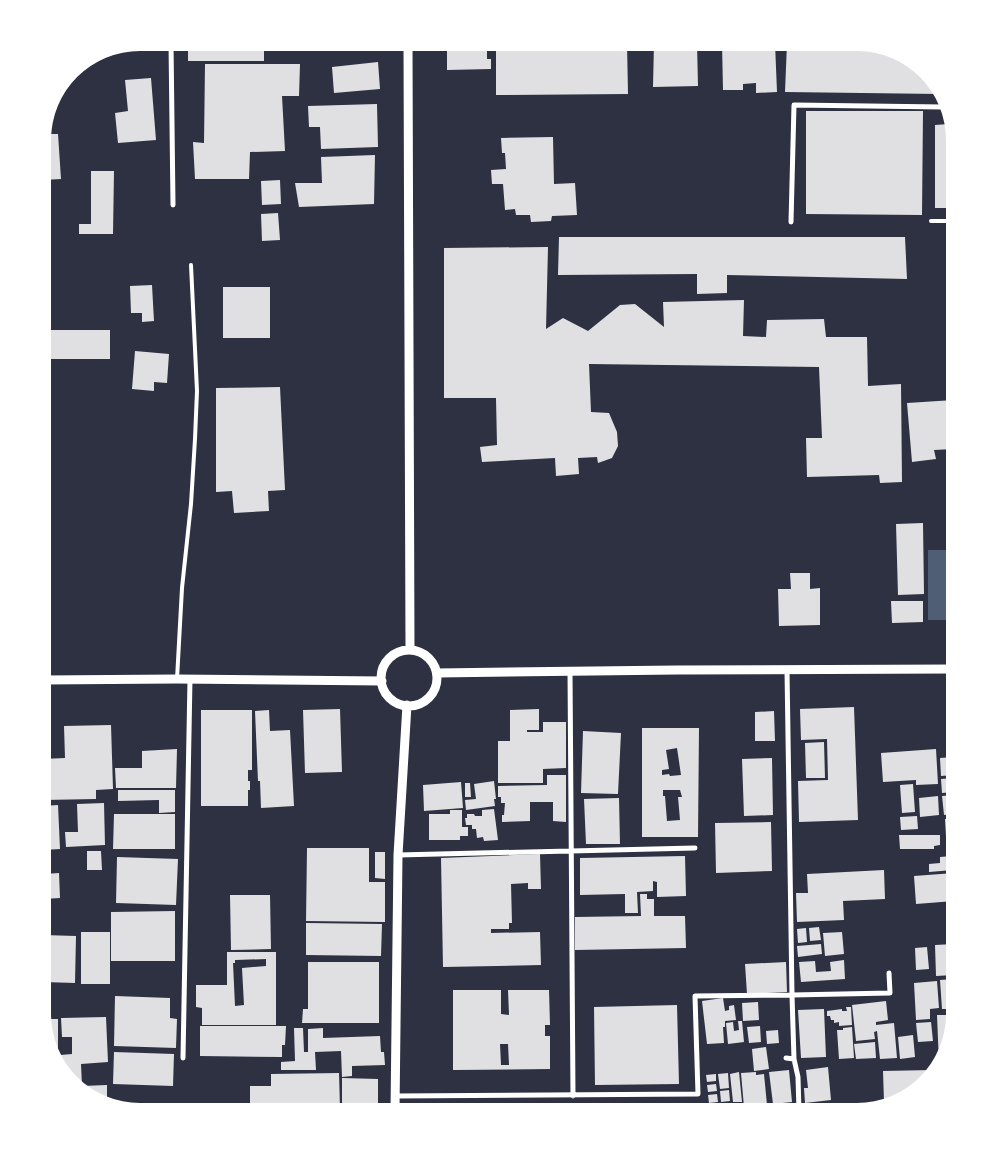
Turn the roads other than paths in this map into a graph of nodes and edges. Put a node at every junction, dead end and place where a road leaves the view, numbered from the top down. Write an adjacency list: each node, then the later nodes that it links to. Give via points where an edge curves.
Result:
1 (171, 51): 4 (street)
2 (408, 51): 9 (street)
3 (939, 107): 7 (street, via 794,105)
4 (174, 205)
5 (930, 221): 6 (lane)
6 (946, 221)
7 (790, 222)
8 (191, 265): 14 (lane, via 197,391)
9 (410, 650): 13 (street, via 430,659); 17 (street, via 392,656 382,672)
10 (946, 669): 11 (street)
11 (787, 670): 12 (street); 23 (street)
12 (570, 671): 13 (street); 20 (street)
13 (437, 673): 18 (street, via 433,693 417,705)
14 (177, 679): 15 (street); 16 (street)
15 (190, 679): 17 (street); 24 (street)
16 (51, 680)
17 (382, 681): 18 (street, via 390,697)
18 (407, 705): 21 (street)
19 (695, 848): 20 (street)
20 (571, 850): 21 (street); 28 (street)
21 (398, 855): 27 (street)
22 (889, 973): 23 (street, via 890,993)
23 (792, 995): 26 (street); 28 (street, via 695,996 698,1094)
24 (183, 1058)
25 (786, 1058): 26 (street)
26 (794, 1058): 30 (street)
27 (395, 1096): 28 (street); 29 (street)
28 (573, 1096)
29 (395, 1103)
30 (799, 1103)

